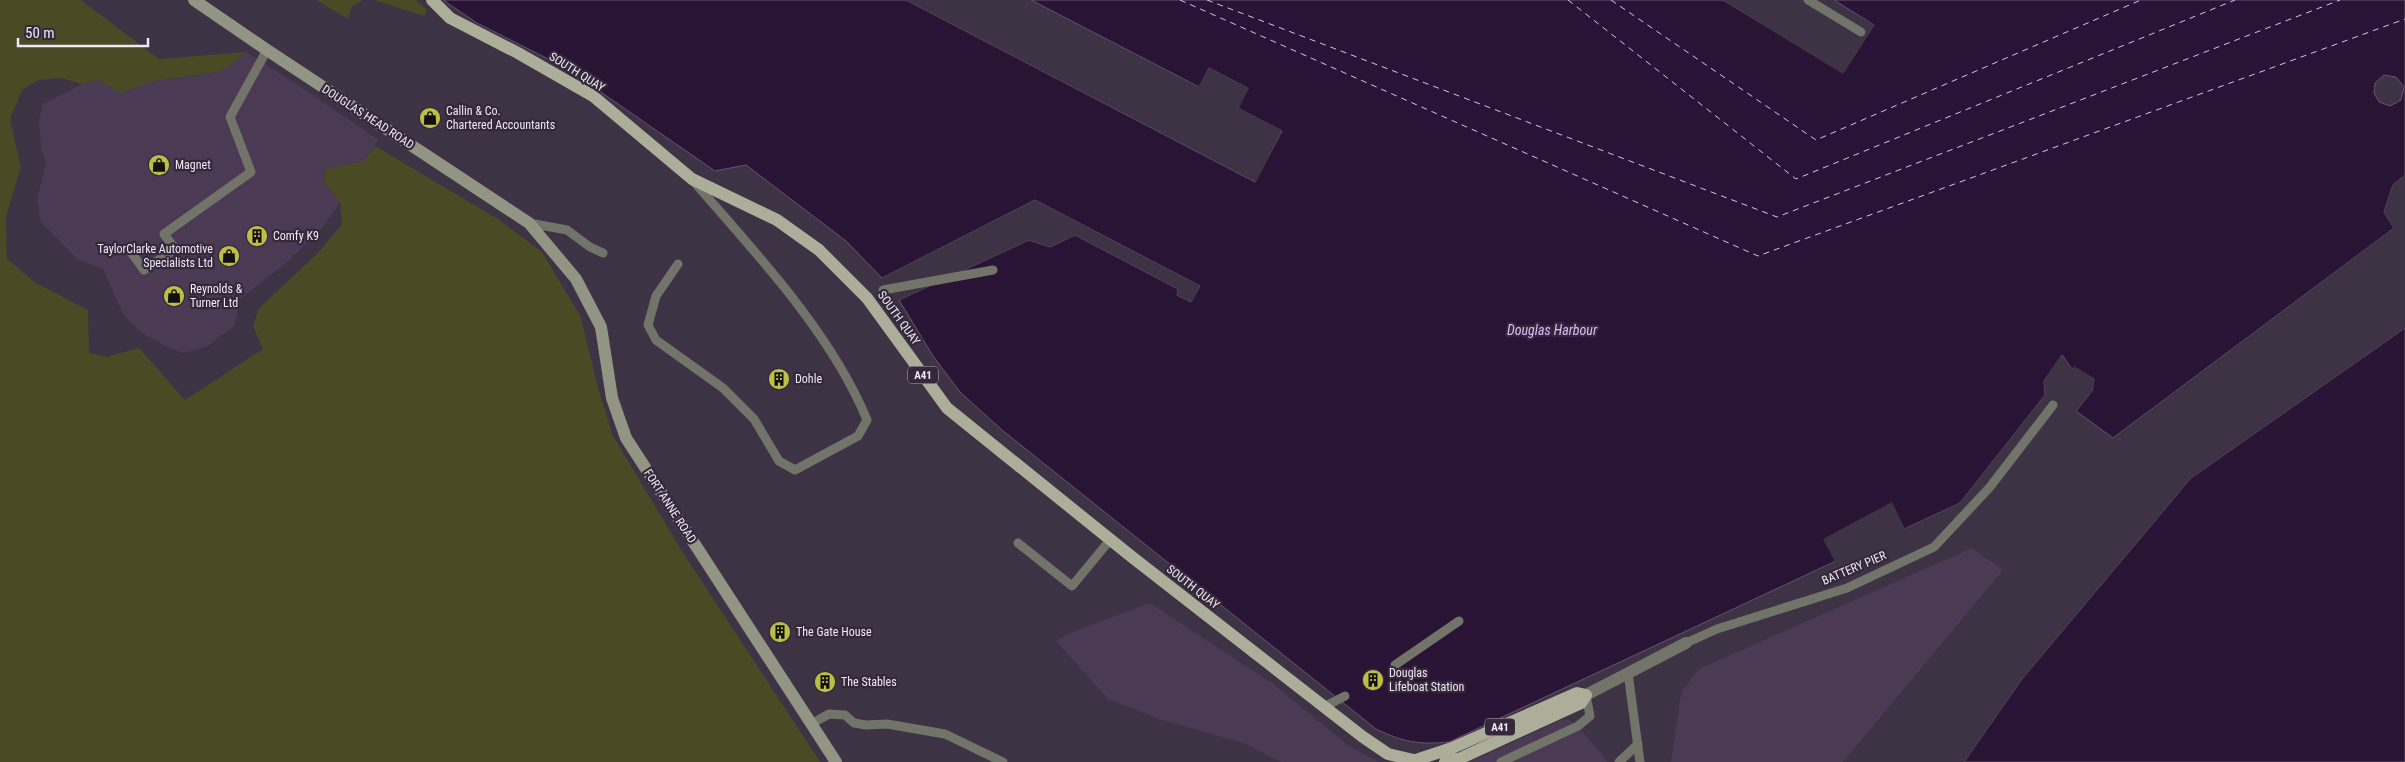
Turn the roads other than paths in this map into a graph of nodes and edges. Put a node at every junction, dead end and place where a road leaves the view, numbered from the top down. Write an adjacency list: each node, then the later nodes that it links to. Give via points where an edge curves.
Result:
1 (194, 0): 5 (main road, DOUGLAS HEAD ROAD)
2 (432, 0): 6 (main road, SOUTH QUAY / A41, via 450,18 593,96)
3 (1808, 0): 4 (lane)
4 (1861, 32)
5 (266, 50): 7 (main road, DOUGLAS HEAD ROAD); 9 (lane, via 230,117 251,172 164,234 174,249 144,270)
6 (692, 179): 11 (lane, via 810,322 851,384 867,420 858,436 796,470 779,461 754,419 723,388 656,340 648,324 656,296); 15 (main road, SOUTH QUAY / A41, via 777,220 819,250 867,298 947,408)
7 (529, 223): 8 (main road, DOUGLAS HEAD ROAD); 10 (lane, via 567,230)
8 (542, 235): 24 (main road, FORT ANNE ROAD, via 576,279 601,327 612,398 626,438)
9 (128, 248)
10 (603, 253)
11 (678, 264)
12 (994, 270): 13 (lane)
13 (883, 290)
14 (2052, 405): 18 (lane, BATTERY PIER, via 1990,487 1934,547 1847,588 1717,628)
15 (1110, 540): 16 (lane, via 1072,586); 23 (main road, SOUTH QUAY / A41)
16 (1018, 543)
17 (1459, 621): 19 (lane)
18 (1686, 643): 20 (street, BATTERY PIER)
19 (1395, 664)
20 (1628, 673): 21 (street, BATTERY PIER); 25 (lane)
21 (1586, 695): 26 (main road, BATTERY PIER / A41, via 1577,693); 29 (main road, BATTERY PIER / A41, via 1581,703); 30 (lane, via 1590,716 1578,726)
22 (1341, 697): 23 (lane)
23 (1324, 707): 26 (main road, SOUTH QUAY / A41, via 1388,754)
24 (811, 724): 27 (main road, FORT ANNE ROAD); 28 (lane, via 829,714 845,715 854,723 866,726 887,724 945,734)
25 (1638, 744): 31 (lane); 32 (lane)
26 (1418, 761)
27 (836, 762)
28 (1003, 762)
29 (1446, 762)
30 (1501, 762)
31 (1618, 762)
32 (1640, 762)

